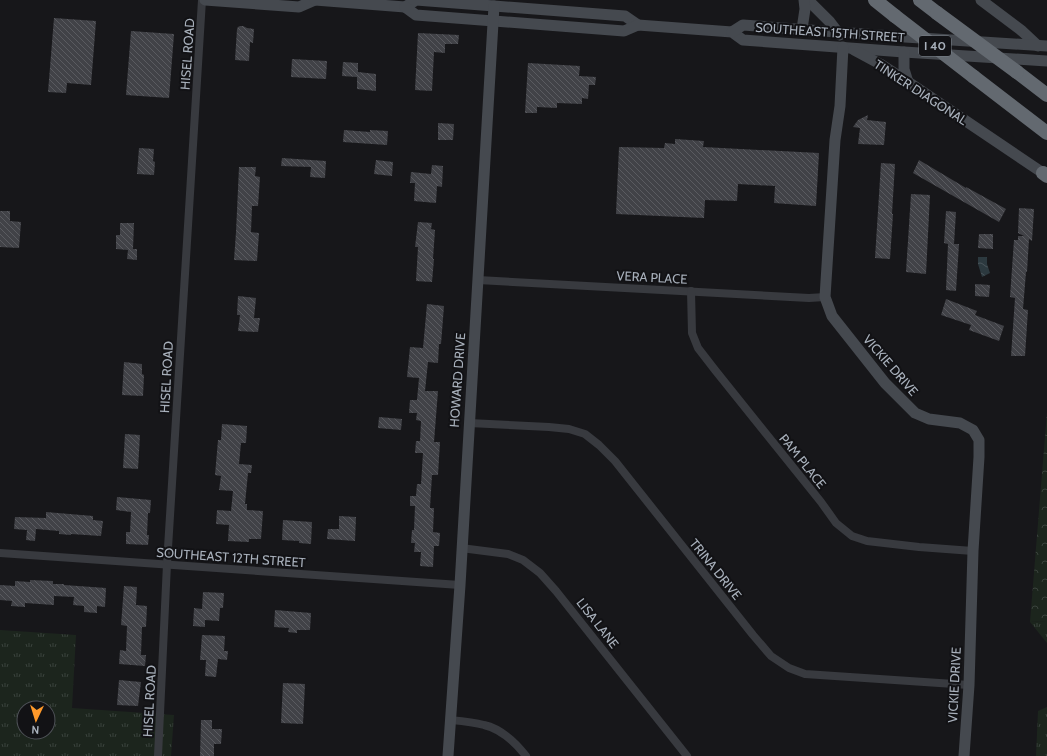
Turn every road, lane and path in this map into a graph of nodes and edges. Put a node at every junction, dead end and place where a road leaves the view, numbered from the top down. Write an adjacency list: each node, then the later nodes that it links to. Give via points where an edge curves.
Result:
1 (204, 0): 2 (street, SOUTHEAST 15TH STREET, via 299,7); 31 (street, HISEL ROAD)
2 (315, 0): 9 (street, SOUTHEAST 15TH STREET)
3 (804, 0): 12 (street)
4 (808, 0): 14 (street, TINKER DIAGONAL)
5 (875, 0): 22 (highway, I 40, bridge)
6 (920, 0): 21 (highway, I 40, bridge)
7 (981, 0): 15 (street)
8 (494, 6): 9 (street, SOUTHEAST 15TH STREET, via 416,0); 10 (street, HOWARD DRIVE); 11 (street, SOUTHEAST 15TH STREET, via 625,16)
9 (405, 7): 10 (street, SOUTHEAST 15TH STREET, via 416,15)
10 (492, 21): 11 (street, SOUTHEAST 15TH STREET, via 624,31); 24 (street, HOWARD DRIVE)
11 (638, 25): 13 (street, SOUTHEAST 15TH STREET)
12 (802, 29): 13 (street, SOUTHEAST 15TH STREET, via 743,25); 14 (street, SOUTHEAST 15TH STREET)
13 (732, 32): 16 (street, SOUTHEAST 15TH STREET, via 743,40)
14 (837, 32): 15 (street, SOUTHEAST 15TH STREET); 16 (street, TINKER DIAGONAL)
15 (1042, 45): 18 (street)
16 (847, 47): 17 (street, SOUTHEAST 15TH STREET); 20 (street, TINKER DIAGONAL); 26 (street, VICKIE DRIVE, via 835,140)
17 (904, 52): 19 (street, SOUTHEAST 15TH STREET); 20 (street, via 904,69)
18 (1047, 55)
19 (1047, 61)
20 (908, 82): 23 (street, TINKER DIAGONAL)
21 (1047, 95)
22 (1047, 133)
23 (1045, 175)
24 (478, 280): 25 (street, VERA PLACE); 27 (street, HOWARD DRIVE)
25 (691, 291): 26 (street, VERA PLACE); 29 (street, PAM PLACE, via 692,333 698,348 836,523 852,536 867,541)
26 (825, 297): 29 (street, VICKIE DRIVE, via 832,316 885,383 915,413 929,419 960,423 973,430 979,440)
27 (469, 423): 28 (street, HOWARD DRIVE); 33 (street, TRINA DRIVE, via 569,429 585,434 599,444 771,656 789,668 805,674)
28 (461, 548): 32 (street, HOWARD DRIVE); 38 (street, LISA LANE, via 508,554 523,560 540,573)
29 (974, 551): 33 (street, VICKIE DRIVE)
30 (0, 553): 31 (street, SOUTHEAST 12TH STREET)
31 (167, 564): 32 (street, SOUTHEAST 12TH STREET); 35 (street, HISEL ROAD)
32 (460, 585): 34 (street, HOWARD DRIVE)
33 (968, 685): 39 (street, VICKIE DRIVE)
34 (450, 720): 36 (street, HOWARD DRIVE); 37 (street, via 484,724 501,731 516,743)
35 (158, 756)
36 (448, 756)
37 (526, 756)
38 (688, 756)
39 (964, 756)

